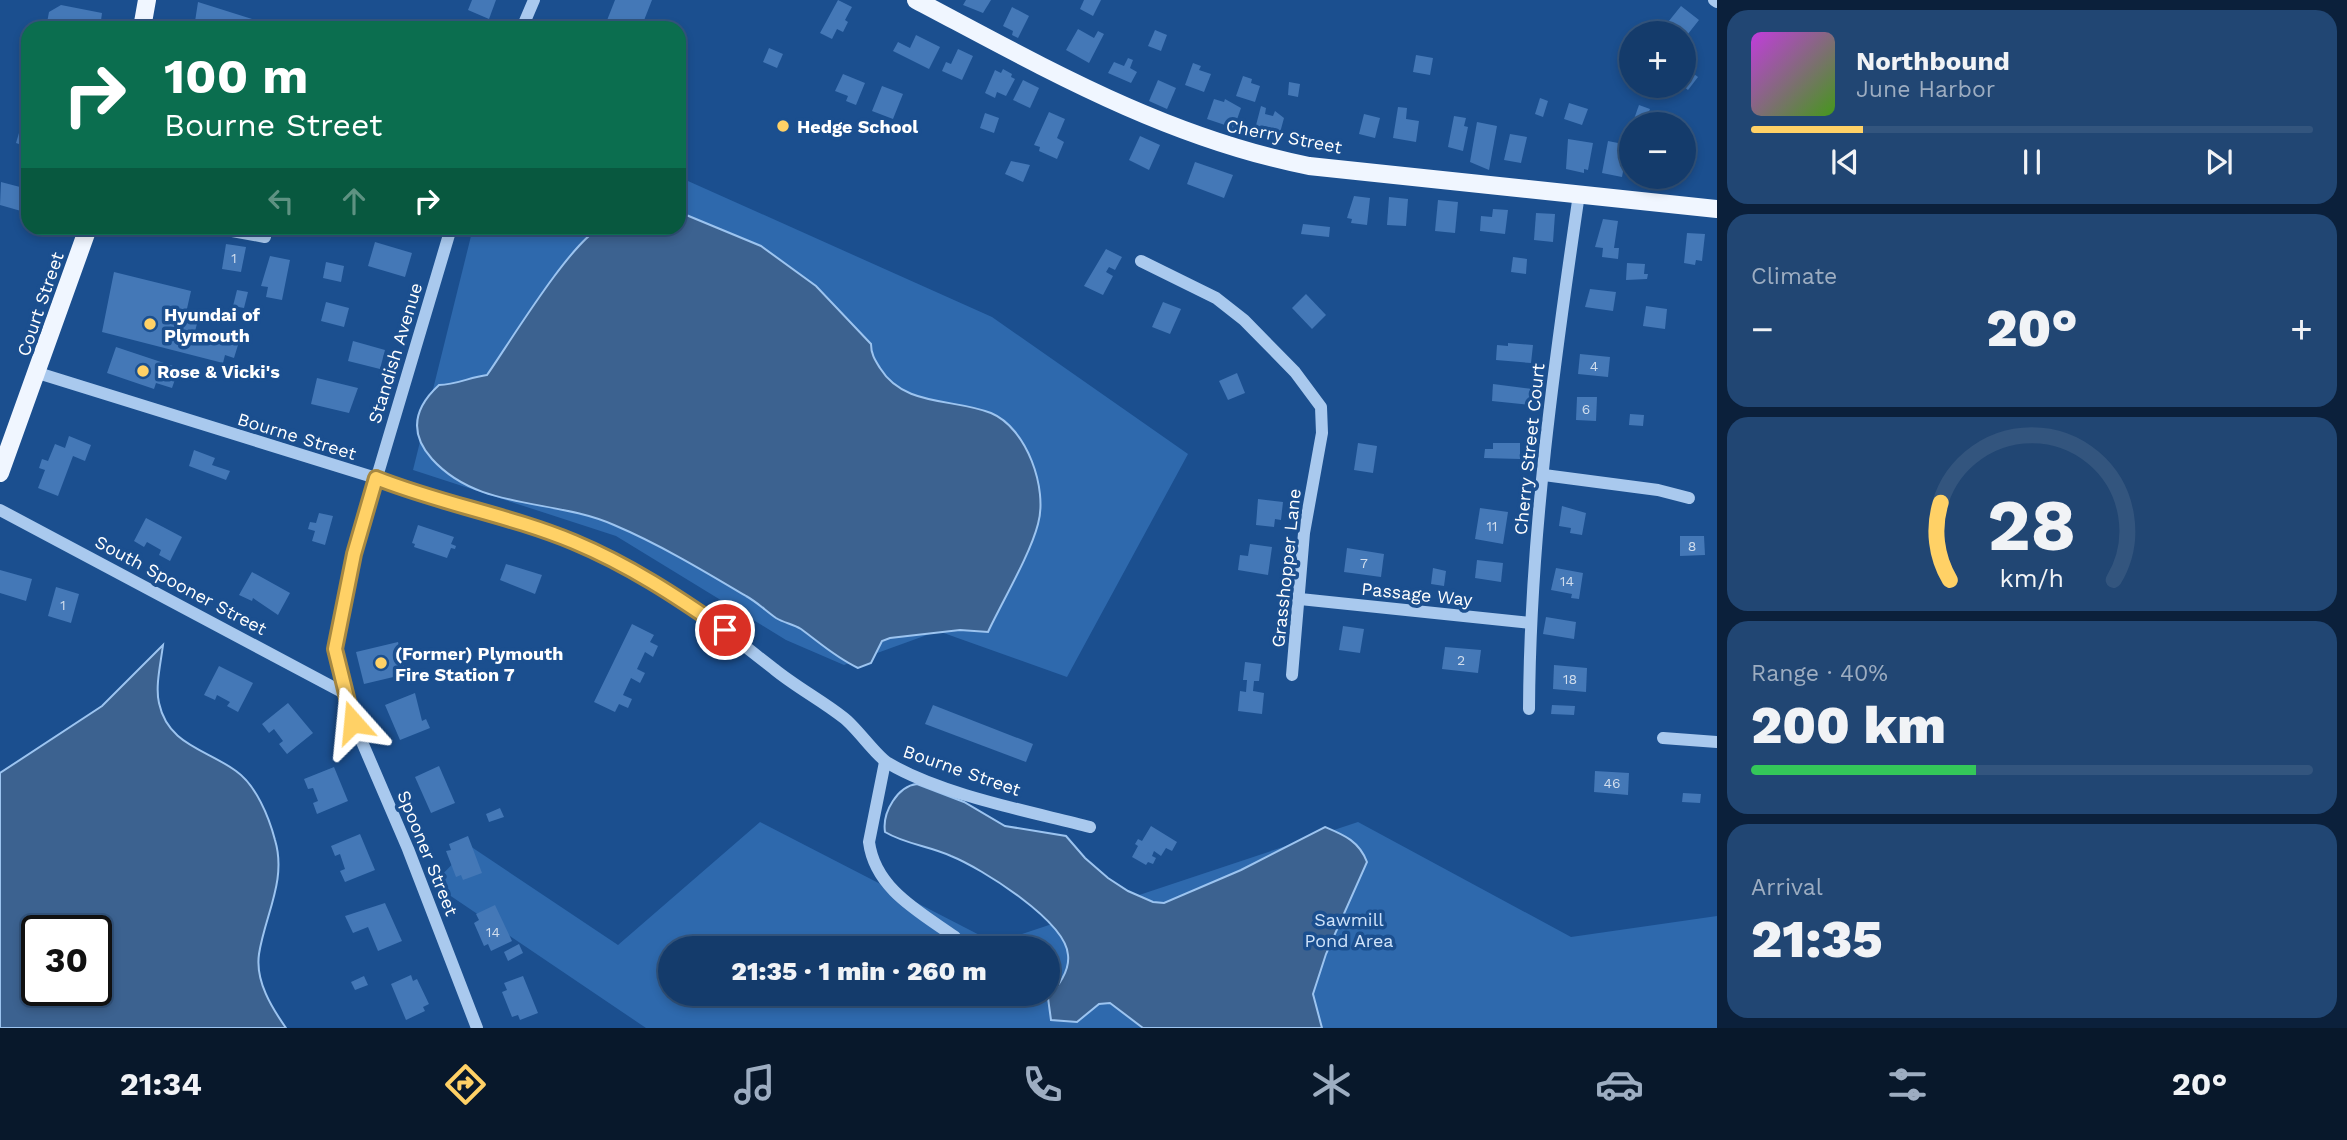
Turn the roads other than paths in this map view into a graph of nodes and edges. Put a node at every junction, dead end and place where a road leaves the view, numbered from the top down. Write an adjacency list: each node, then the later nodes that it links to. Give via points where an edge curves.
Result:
1 (147, 0): 4 (main road)
2 (534, 0): 5 (street)
3 (916, 0): 6 (main road, Cherry Street, via 1080,85 1223,146 1309,166)
4 (143, 21)
5 (525, 21)
6 (1579, 194): 7 (main road, Cherry Street); 16 (street, Cherry Street Court)
7 (1717, 209)
8 (86, 235): 13 (main road, Court Street)
9 (254, 235): 11 (street)
10 (449, 235): 17 (street, Standish Avenue)
11 (265, 237)
12 (1141, 261): 20 (street, Grasshopper Lane, via 1216,298 1244,320 1295,372 1321,407 1322,433 1304,533)
13 (38, 373): 14 (main road, Court Street); 17 (street, Bourne Street)
14 (4, 451): 15 (main road, Court Street)
15 (0, 473)
16 (1544, 474): 18 (street); 21 (street, Cherry Street Court)
17 (376, 478): 23 (street, Standish Avenue, via 337,630 335,649); 27 (street, Bourne Street, via 423,497 572,541 653,580 846,720)
18 (1689, 498)
19 (0, 510): 23 (street, South Spooner Street)
20 (1300, 599): 21 (street, Passage Way); 22 (street, Grasshopper Lane)
21 (1530, 623): 24 (street, Cherry Street Court)
22 (1292, 676)
23 (344, 693): 30 (street, Spooner Street)
24 (1529, 709)
25 (1662, 738): 26 (street)
26 (1717, 742)
27 (885, 762): 28 (street, Bourne Street, via 968,794); 29 (street, via 870,855 898,897)
28 (1090, 827)
29 (954, 936)
30 (477, 1028)

